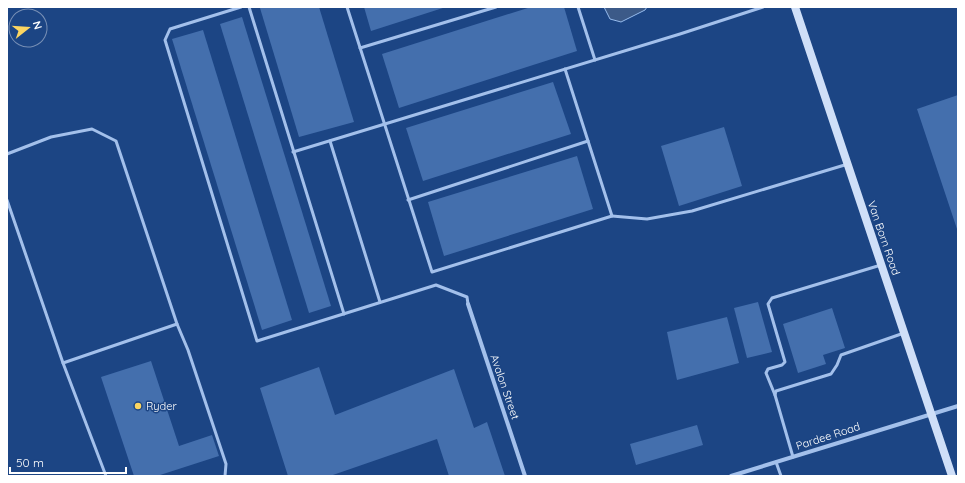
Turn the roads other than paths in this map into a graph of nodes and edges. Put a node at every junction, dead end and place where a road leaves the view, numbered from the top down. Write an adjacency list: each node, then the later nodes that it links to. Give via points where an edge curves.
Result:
1 (241, 7): 23 (lane, via 170,29 164,40 257,341)
2 (249, 7): 14 (lane)
3 (347, 7): 8 (lane)
4 (496, 7): 8 (lane)
5 (578, 7): 9 (lane)
6 (763, 7): 9 (lane)
7 (795, 7): 16 (main road, Van Born Road)
8 (360, 48): 11 (lane)
9 (595, 60): 10 (lane)
10 (565, 69): 11 (lane); 13 (lane)
11 (384, 124): 12 (lane); 18 (lane)
12 (330, 140): 14 (lane); 21 (lane)
13 (588, 141): 18 (lane); 19 (lane)
14 (293, 152): 23 (lane)
15 (7, 154): 24 (lane, via 51,137 92,129 116,140)
16 (848, 164): 19 (lane, via 692,211 647,219); 20 (main road, Van Born Road)
17 (7, 200): 26 (lane)
18 (408, 200): 19 (lane, via 432,272)
19 (612, 216)
20 (881, 265): 25 (main road, Van Born Road); 27 (lane, via 772,298 768,304 785,362 768,369 766,373)
21 (380, 302): 22 (lane, via 436,285 467,297); 23 (lane)
22 (468, 304): 34 (street, Avalon Street)
23 (344, 314)
24 (177, 324): 26 (lane); 33 (lane, via 226,464)
25 (904, 333): 27 (lane, via 841,355 831,374 776,391); 29 (main road, Van Born Road)
26 (63, 362): 32 (lane)
27 (775, 395): 30 (lane)
28 (958, 406): 29 (street, Pardee Road)
29 (931, 414): 30 (street, Pardee Road); 37 (main road, Van Born Road)
30 (793, 457): 31 (street, Pardee Road)
31 (776, 462): 35 (street, Pardee Road); 36 (lane)
32 (106, 476)
33 (225, 476)
34 (525, 476)
35 (731, 476)
36 (781, 476)
37 (952, 476)

